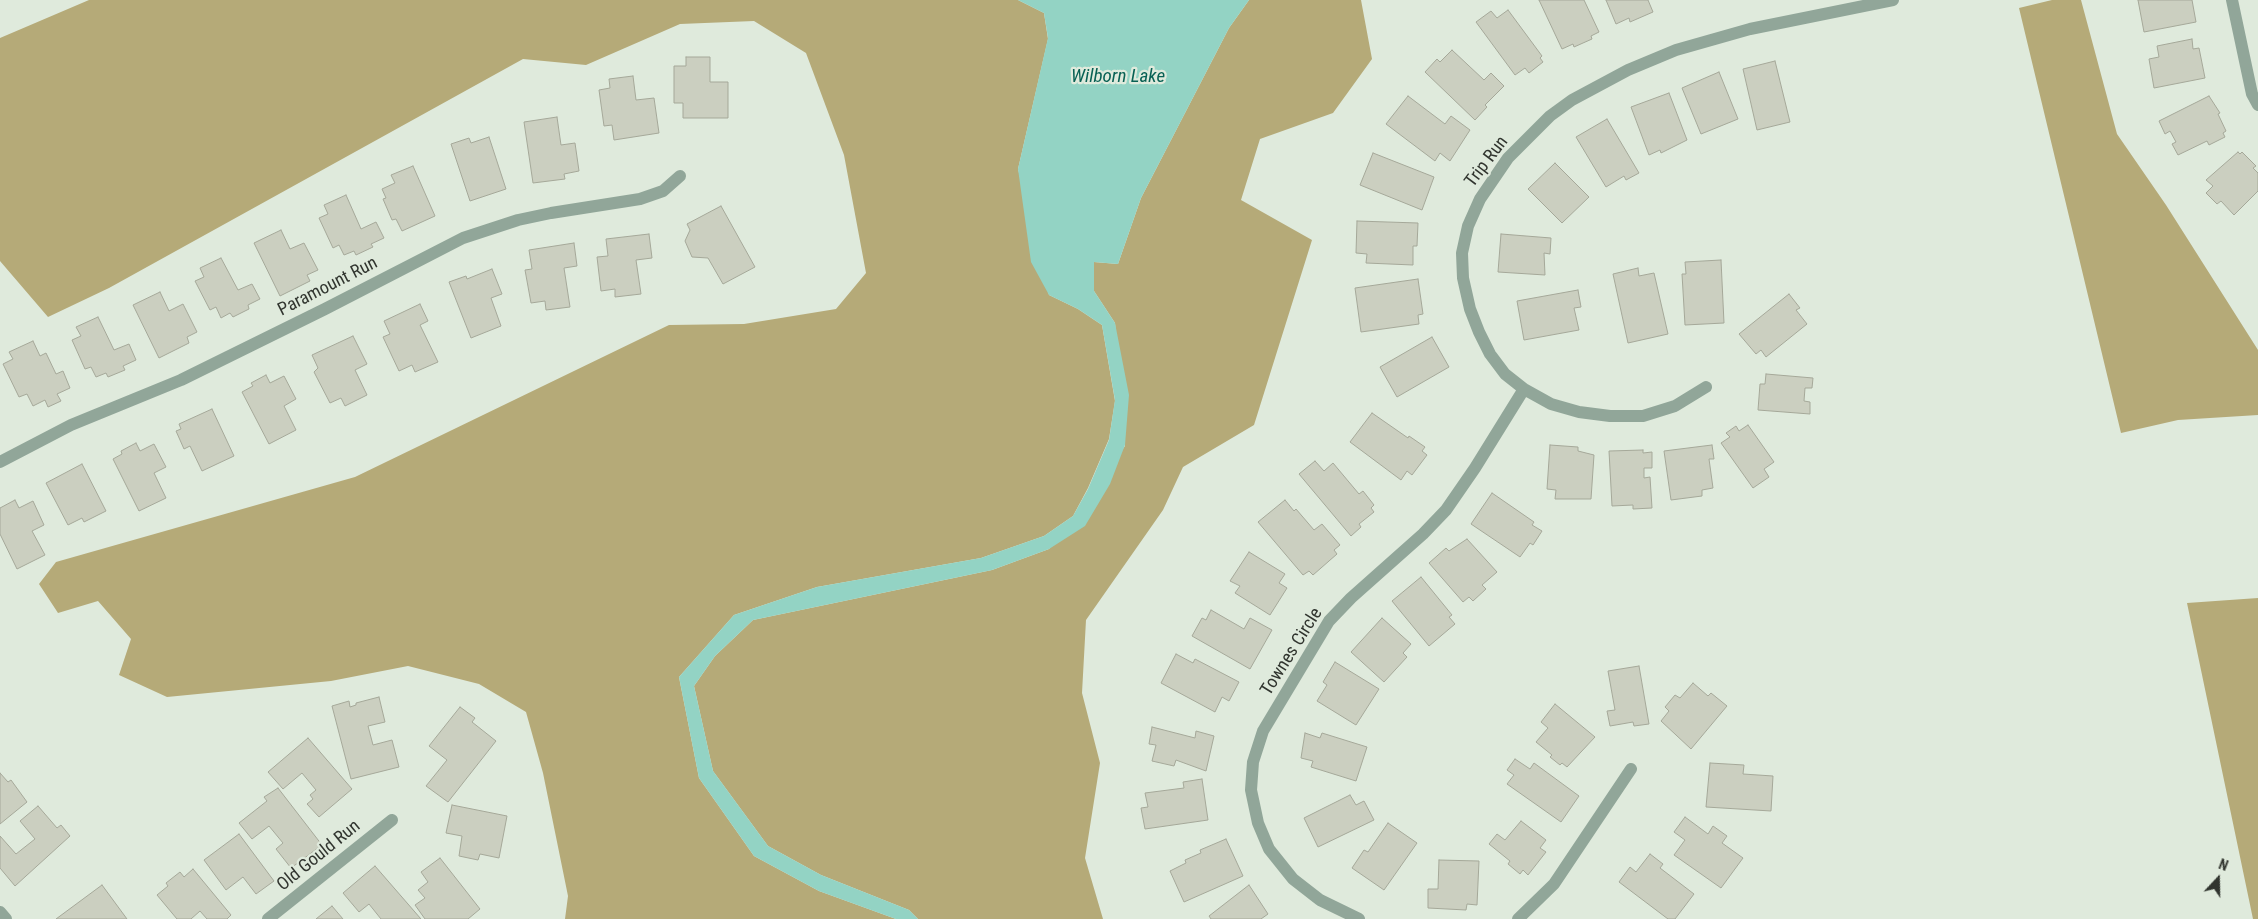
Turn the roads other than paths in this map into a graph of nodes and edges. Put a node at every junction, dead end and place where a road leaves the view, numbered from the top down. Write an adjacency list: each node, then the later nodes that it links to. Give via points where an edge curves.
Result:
1 (1893, 0): 6 (street, Trip Run, via 1750,29 1676,50 1628,70 1572,100 1550,116 1508,158 1480,200 1468,226 1462,253 1463,278 1470,309 1490,354 1505,374)
2 (2232, 0): 3 (street, via 2252,94)
3 (2258, 105)
4 (680, 176): 7 (street, Paramount Run, via 663,191 640,199 526,218 464,238 181,380 71,425)
5 (1706, 387): 6 (street, Trip Run, via 1675,406 1643,416 1579,412 1551,404)
6 (1524, 388): 13 (street, Townes Circle, via 1446,510 1329,621 1263,731 1253,762 1251,790 1258,823 1269,849 1293,879 1320,900)
7 (0, 462)
8 (1632, 770): 14 (street, via 1554,884)
9 (392, 820): 12 (street, Old Gould Run)
10 (0, 912): 11 (street)
11 (6, 919)
12 (268, 919)
13 (1359, 919)
14 (1518, 919)

